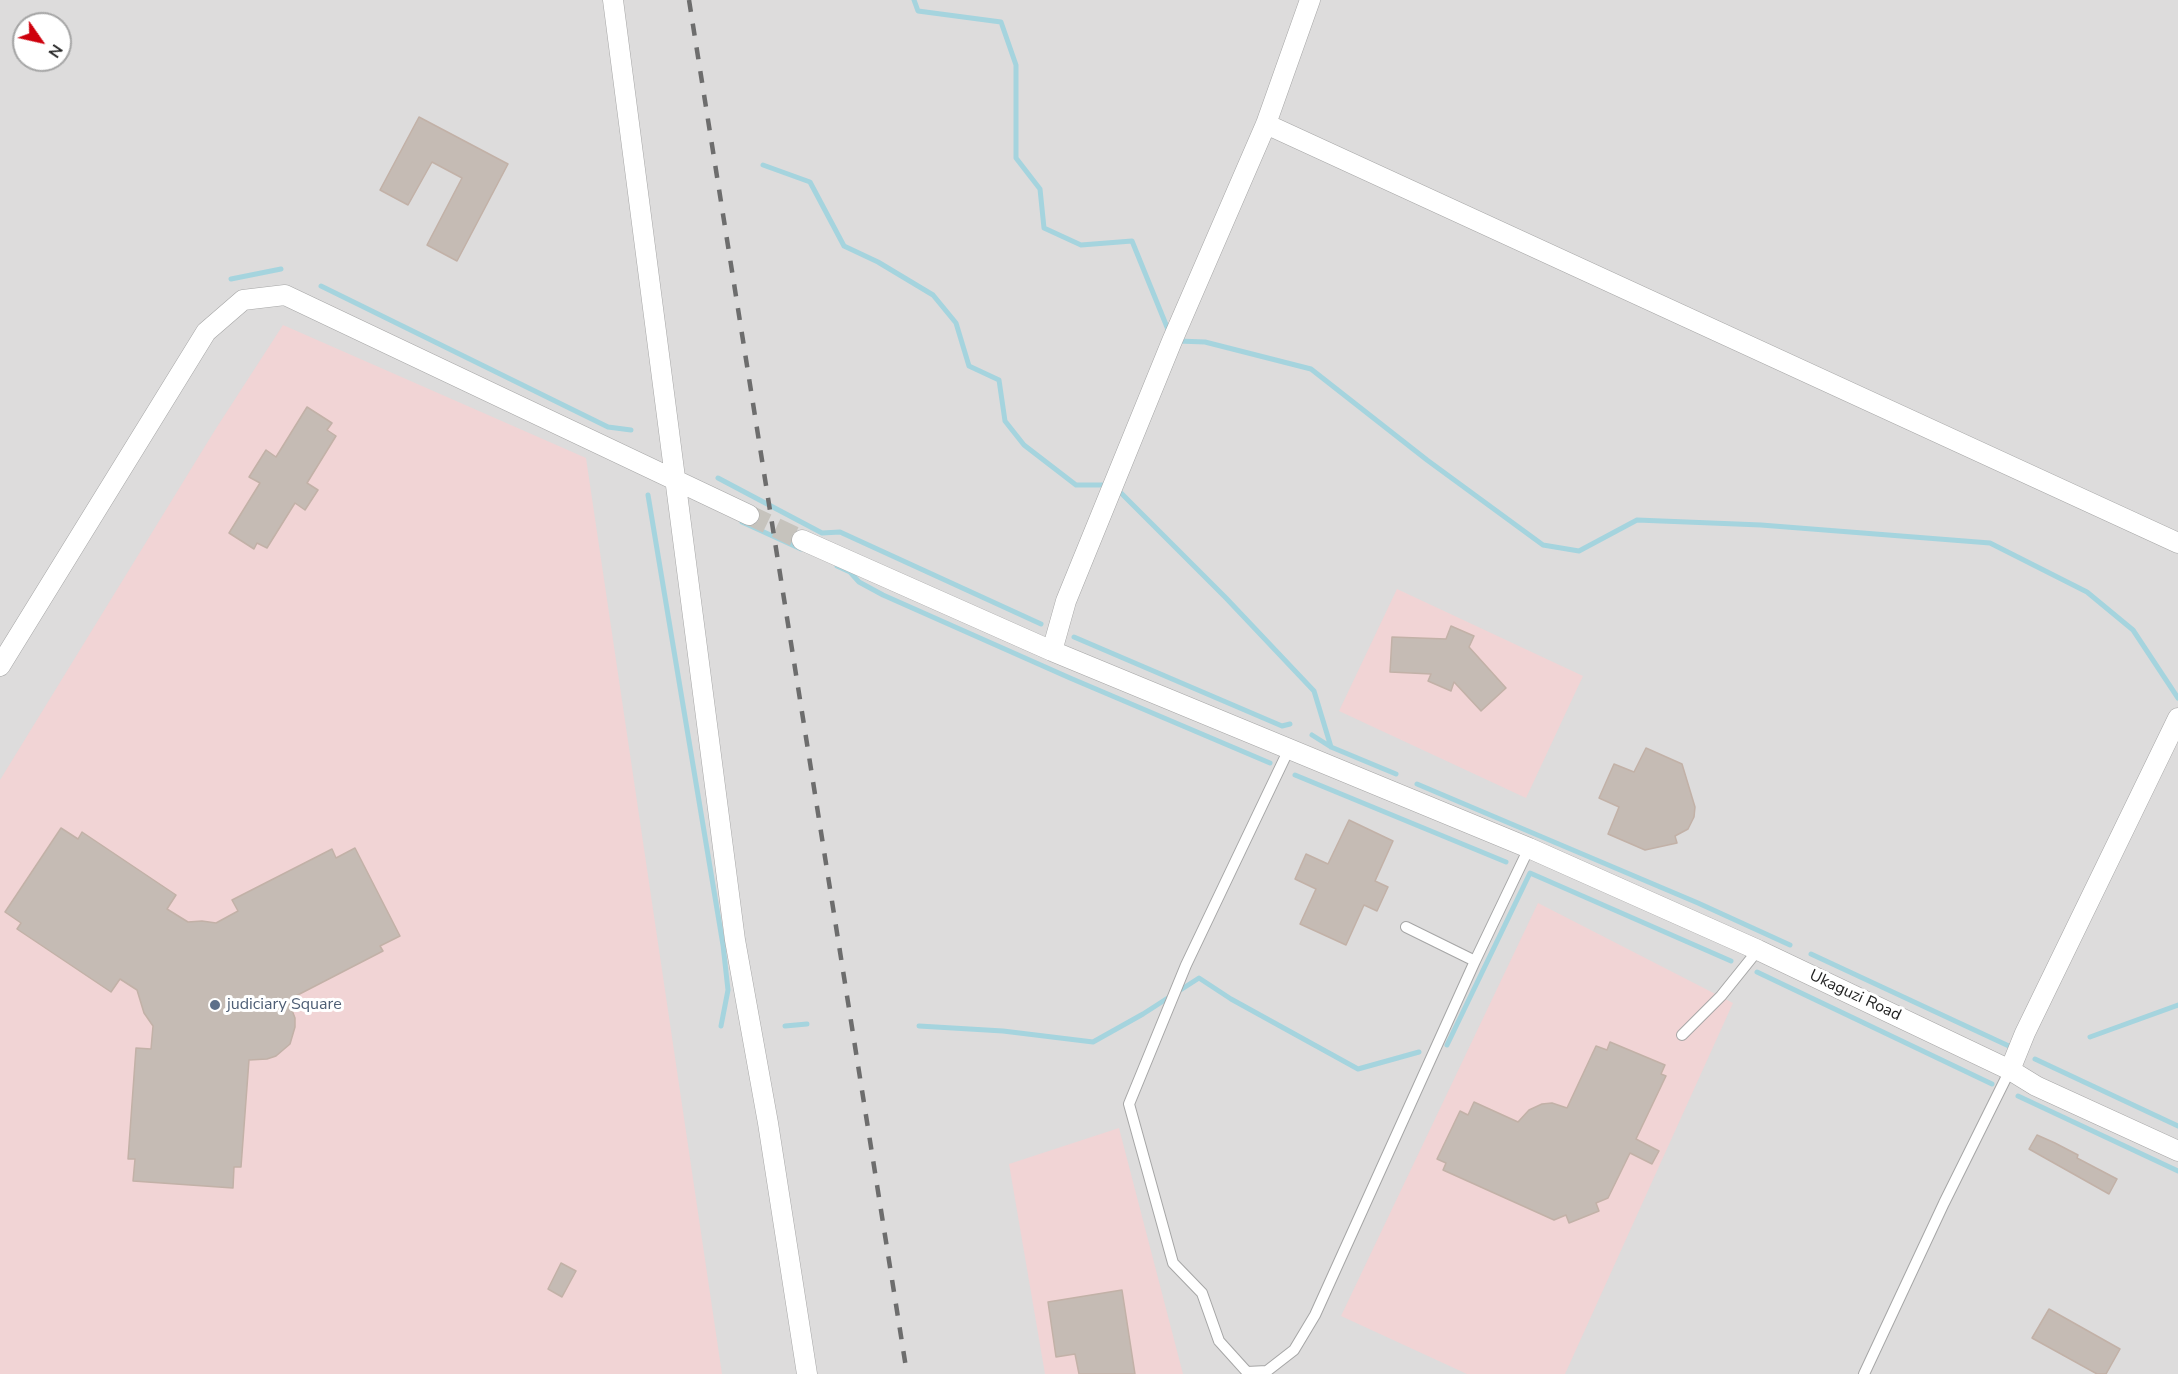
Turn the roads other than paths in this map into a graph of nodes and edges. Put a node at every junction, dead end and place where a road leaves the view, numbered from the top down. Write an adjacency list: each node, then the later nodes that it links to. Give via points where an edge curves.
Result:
1 (612, 0): 4 (street)
2 (1310, 0): 3 (street)
3 (1266, 124): 7 (street); 8 (street, via 1109,495 1066,601)
4 (674, 480): 5 (street); 9 (street, via 285,296 243,300 206,332); 19 (street, via 735,940)
5 (749, 515)
6 (802, 540): 8 (street, Ukaguzi Road)
7 (2178, 543)
8 (1052, 651): 11 (street, Ukaguzi Road)
9 (0, 666)
10 (2178, 718): 17 (street)
11 (1289, 749): 12 (street, Ukaguzi Road); 15 (lane, via 1186,965 1129,1104 1173,1263 1202,1293 1219,1341 1247,1372 1267,1371 1294,1350 1315,1315)
12 (1529, 848): 14 (street, Ukaguzi Road); 15 (lane)
13 (1406, 927): 15 (lane)
14 (1758, 950): 16 (lane, via 1721,996); 17 (street, Ukaguzi Road)
15 (1475, 961)
16 (1682, 1035)
17 (2010, 1070): 18 (street, Ukaguzi Road, via 2036,1086); 20 (lane)
18 (2178, 1151)
19 (807, 1374)
20 (1864, 1374)

